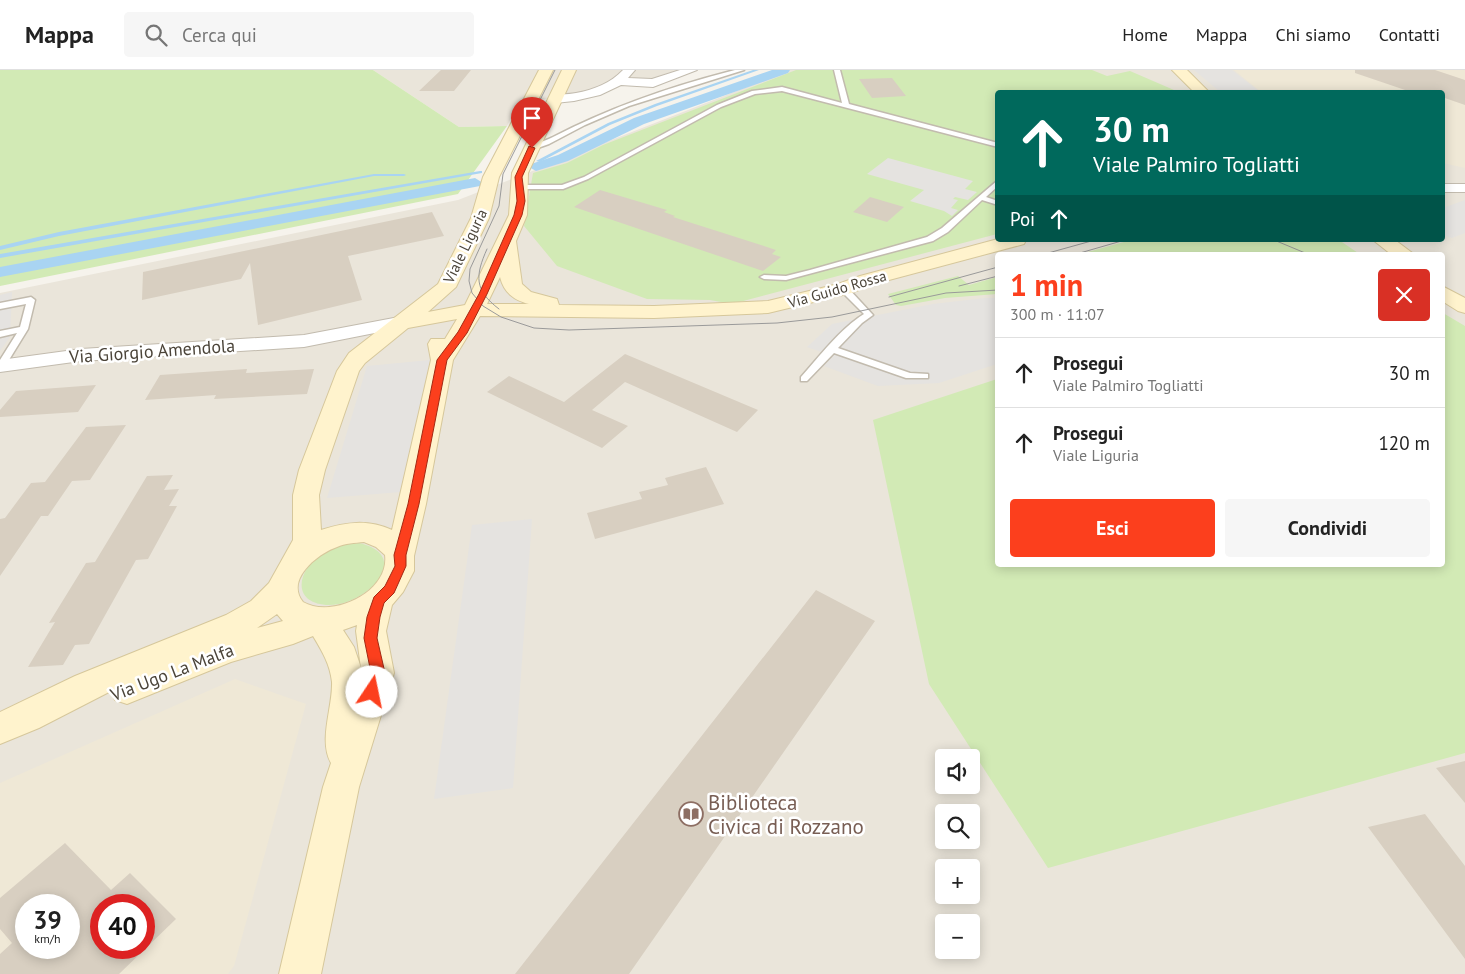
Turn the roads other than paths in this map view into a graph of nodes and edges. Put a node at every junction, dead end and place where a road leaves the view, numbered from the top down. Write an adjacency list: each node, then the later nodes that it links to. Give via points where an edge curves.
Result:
1 (546, 70): 36 (main road, Viale Liguria, via 491,177 480,218 446,286 426,305)
2 (569, 70): 9 (main road, Viale Liguria)
3 (629, 70): 8 (street)
4 (691, 70): 8 (street, via 654,82)
5 (741, 70): 14 (lane, via 590,120)
6 (837, 70): 12 (lane)
7 (1179, 70): 10 (main road)
8 (614, 83): 9 (street, via 582,87); 11 (street, via 582,95)
9 (561, 84): 11 (main road, Viale Liguria)
10 (1200, 90)
11 (555, 99): 14 (main road, Viale Liguria)
12 (846, 106): 13 (lane); 16 (lane, via 782,89 764,89 707,112 586,178 563,187)
13 (995, 143)
14 (532, 148): 16 (main road, Viale Liguria, via 520,173)
15 (995, 185): 19 (lane, Via Guido Rossa)
16 (518, 187): 21 (main road, Viale Liguria, via 521,205)
17 (1445, 188): 18 (street)
18 (1465, 188)
19 (982, 198): 20 (lane); 27 (lane, Via Guido Rossa, via 945,230 924,242 786,278)
20 (995, 202)
21 (508, 237): 34 (main road, Viale Liguria); 35 (main road, Via Guido Rossa, via 510,279 513,289 522,296 558,304)
22 (1009, 242): 29 (main road, Via Guido Rossa, via 866,280)
23 (1369, 242): 25 (main road)
24 (1385, 242): 26 (main road)
25 (1384, 252)
26 (1400, 252)
27 (764, 277)
28 (1445, 282): 31 (main road)
29 (844, 289): 35 (main road, Via Guido Rossa, via 768,307); 41 (lane, via 869,315)
30 (1445, 294): 33 (main road)
31 (1465, 295)
32 (0, 306): 37 (lane, via 30,300)
33 (1465, 307)
34 (474, 310): 35 (main road, Via Guido Rossa); 36 (main road, Via Guido Rossa); 38 (main road, Viale Liguria)
35 (654, 312): 38 (main road, Via Guido Rossa, via 497,321)
36 (399, 323): 40 (street, Via Giorgio Amendola); 42 (main road, Viale Liguria); 43 (main road, via 426,328 439,344)
37 (24, 329): 39 (lane); 44 (lane)
38 (463, 333): 43 (main road, Viale Liguria)
39 (0, 334)
40 (304, 341): 42 (street, Via Giorgio Amendola, via 339,346); 44 (street, Via Giorgio Amendola, via 81,355)
41 (832, 349): 45 (lane, via 909,376); 46 (lane)
42 (357, 358): 48 (main road, Viale Liguria, via 342,385 316,454 306,495 308,541)
43 (442, 360): 47 (main road)
44 (0, 366)
45 (925, 376)
46 (804, 379)
47 (400, 555): 48 (main road, via 393,543 381,535 346,533 309,549); 49 (main road, via 397,577)
48 (288, 575): 50 (main road, via 285,601 292,611); 51 (main road, Via Ugo La Malfa, via 262,610 237,624 87,686)
49 (378, 600): 50 (main road, via 341,618); 52 (main road, via 371,631 378,673)
50 (318, 620): 51 (main road, Via Ugo La Malfa, via 293,631 225,650 98,701); 52 (main road, via 343,657 348,683)
51 (14, 723)
52 (340, 788): 53 (main road)
53 (300, 974)

